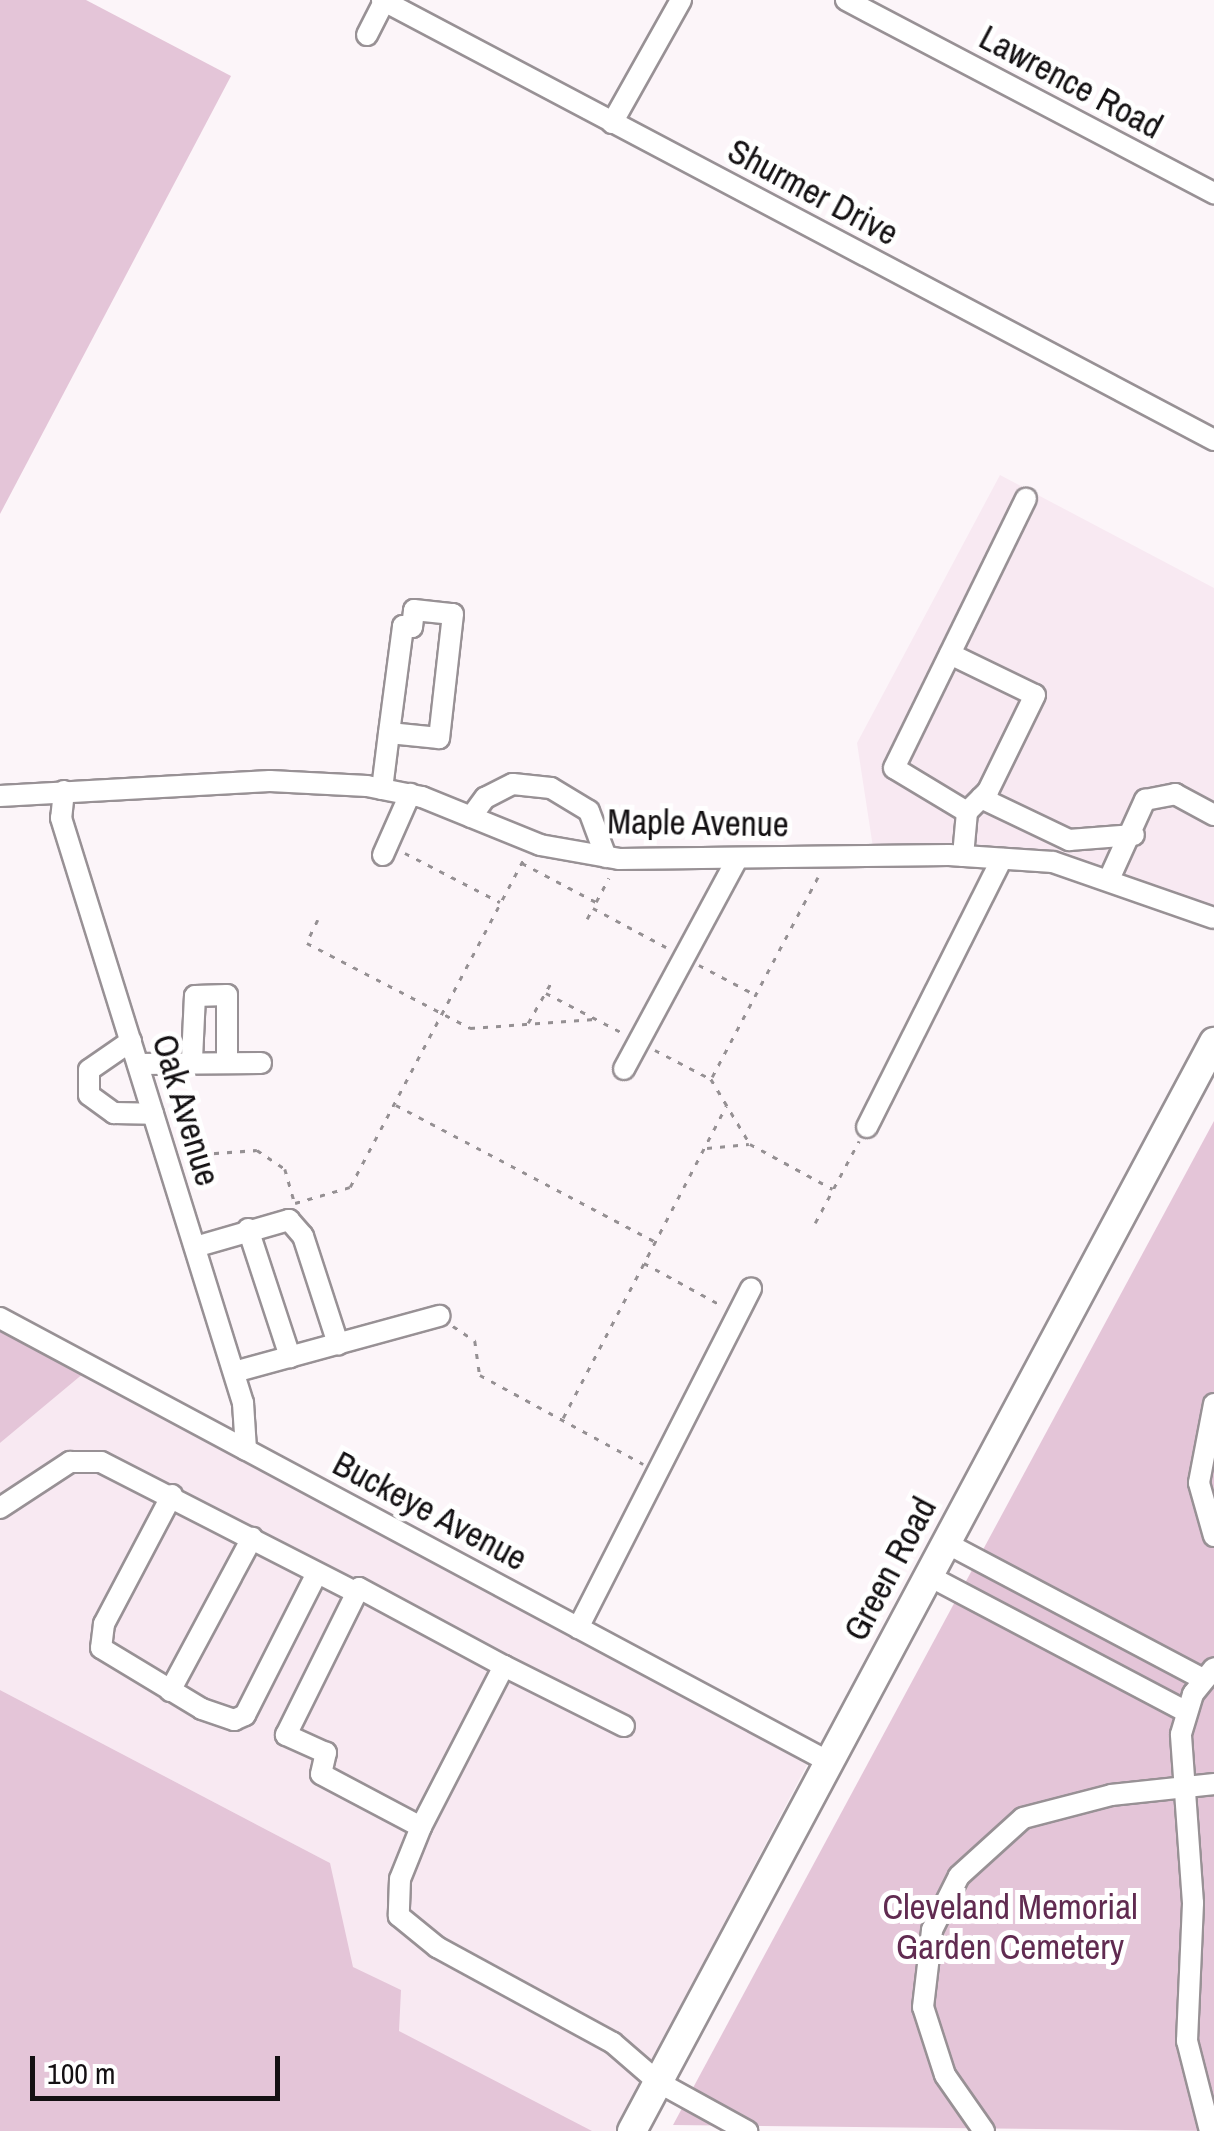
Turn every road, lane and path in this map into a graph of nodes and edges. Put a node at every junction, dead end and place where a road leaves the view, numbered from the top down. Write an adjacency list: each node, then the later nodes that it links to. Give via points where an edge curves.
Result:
1 (384, 0): 4 (street); 5 (street, Shurmer Drive)
2 (682, 0): 5 (street)
3 (846, 0): 6 (street, Lawrence Road)
4 (366, 36)
5 (612, 123): 7 (street, Shurmer Drive)
6 (1214, 193)
7 (1214, 440)
8 (1026, 499): 9 (street)
9 (950, 654): 15 (street, via 894,768); 15 (street, via 1035,695)
10 (389, 734): 10 (street, via 403,626 412,628 414,610 452,614 439,738); 11 (street)
11 (382, 788): 12 (street, Maple Avenue, via 270,781); 13 (street, Maple Avenue)
12 (64, 791): 14 (street); 37 (street, Oak Avenue, via 61,818)
13 (410, 794): 17 (street, Maple Avenue); 20 (street)
14 (0, 796)
15 (974, 805): 18 (street, via 1069,840); 22 (street)
16 (1214, 815): 18 (street, via 1175,794 1145,800)
17 (471, 817): 19 (street, Maple Avenue); 23 (street, via 498,789 551,788 589,811)
18 (1134, 836): 27 (street)
19 (533, 842): 23 (street, Maple Avenue); 26 (path)
20 (385, 850): 29 (path)
21 (829, 856): 22 (street, Maple Avenue); 24 (street, Maple Avenue); 45 (path, via 711,1078)
22 (963, 856): 25 (street, Maple Avenue)
23 (612, 858): 24 (street, Maple Avenue); 28 (path)
24 (737, 859): 43 (street)
25 (1002, 859): 27 (street, Maple Avenue); 47 (street)
26 (522, 863): 28 (path); 29 (path)
27 (1110, 877): 31 (street, Maple Avenue)
28 (596, 902): 30 (path)
29 (501, 903): 34 (path)
30 (587, 918)
31 (1214, 918)
32 (318, 920): 34 (path, via 307,943)
33 (552, 981): 36 (path)
34 (444, 1014): 36 (path, via 470,1028); 44 (path)
35 (596, 1019): 36 (path)
36 (528, 1024)
37 (131, 1041): 42 (street, Oak Avenue); 46 (street, via 98,1058 88,1095 114,1113)
38 (1214, 1042): 72 (main road, Green Road)
39 (192, 1059): 40 (street); 40 (street, via 195,996 228,995); 42 (street)
40 (228, 1060): 41 (street)
41 (261, 1063)
42 (138, 1064): 46 (street, Oak Avenue)
43 (624, 1069)
44 (396, 1104): 50 (path, via 350,1187 295,1202 285,1170 257,1150); 54 (path)
45 (727, 1105): 48 (path); 49 (path)
46 (154, 1114): 50 (street, Oak Avenue)
47 (867, 1127): 51 (path)
48 (750, 1144): 49 (path); 51 (path)
49 (707, 1148): 54 (path)
50 (167, 1157): 55 (street, Oak Avenue)
51 (834, 1189): 52 (path)
52 (814, 1224)
53 (248, 1229): 55 (street); 61 (street, via 289,1220 303,1236); 62 (street)
54 (655, 1242): 56 (path)
55 (195, 1247): 63 (street, Oak Avenue)
56 (644, 1264): 58 (path); 65 (path)
57 (751, 1289): 58 (street)
58 (738, 1314): 67 (street)
59 (440, 1316): 61 (street); 65 (path, via 475,1341 480,1374)
60 (0, 1318): 66 (street, Buckeye Avenue)
61 (338, 1344): 62 (street)
62 (290, 1357): 63 (street)
63 (234, 1372): 66 (street, Oak Avenue)
64 (1214, 1404): 70 (street, via 1200,1483)
65 (562, 1418): 67 (path)
66 (246, 1450): 77 (street, Buckeye Avenue)
67 (657, 1473): 77 (street)
68 (172, 1495): 69 (street, via 85,1458 44,1474); 71 (street); 81 (street, via 99,1638 108,1658)
69 (0, 1508)
70 (1214, 1536)
71 (252, 1538): 73 (street); 81 (street)
72 (946, 1543): 74 (main road, Green Road); 76 (street)
73 (318, 1573): 75 (street); 81 (street, via 245,1715 217,1716)
74 (929, 1576): 78 (street); 84 (main road, Green Road)
75 (356, 1594): 79 (street, via 359,1588); 87 (street, via 286,1736 326,1753 321,1774)
76 (1059, 1603): 78 (street); 80 (street)
77 (578, 1628): 84 (street, Buckeye Avenue)
78 (1043, 1635): 82 (street)
79 (504, 1666): 83 (street); 87 (street)
80 (1209, 1674): 82 (street)
81 (170, 1691)
82 (1184, 1711): 86 (street)
83 (624, 1726)
84 (828, 1762): 88 (main road, Green Road)
85 (1214, 1784): 86 (street)
86 (1182, 1790): 91 (street, via 1111,1795 1023,1818 959,1876 932,1930 923,2006 945,2075); 92 (street, via 1193,1903 1188,2041)
87 (421, 1827): 88 (street, via 400,1878 399,1916 438,1948 638,2059)
88 (658, 2082): 89 (main road, Green Road); 90 (street)
89 (632, 2131)
90 (746, 2131)
91 (984, 2131)
92 (1210, 2131)

